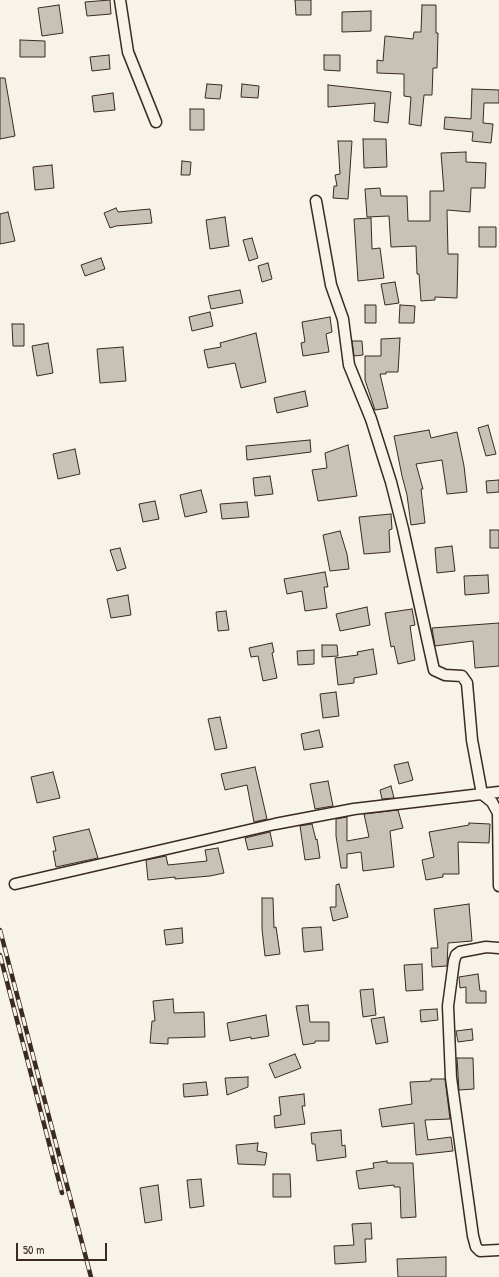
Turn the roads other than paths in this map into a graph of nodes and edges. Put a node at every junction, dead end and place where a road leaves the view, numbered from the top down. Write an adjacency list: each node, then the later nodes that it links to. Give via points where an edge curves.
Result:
1 (120, 0): 2 (street, via 128,52)
2 (156, 122)
3 (316, 201): 5 (street, via 331,285 343,319 349,365 372,419 391,482 434,670 445,675 462,676 467,684 472,740)
4 (499, 792): 5 (street)
5 (482, 794): 6 (street, via 354,809 274,824); 7 (street, via 492,802 498,813)
6 (15, 884)
7 (499, 886)
8 (499, 948): 9 (street, via 486,947 456,955 448,1006 451,1078 473,1236 480,1251)
9 (499, 1250)

